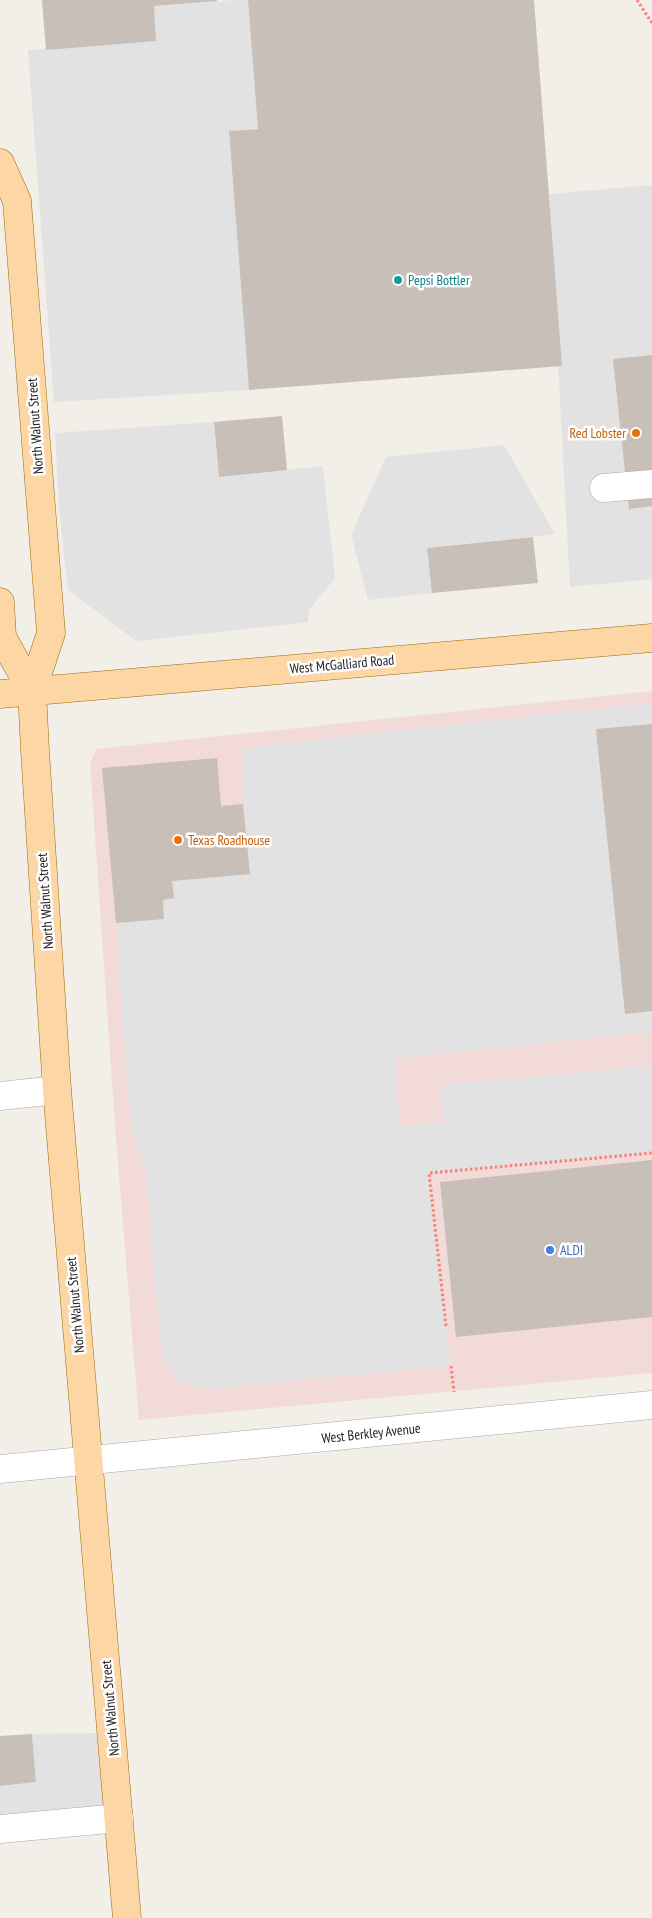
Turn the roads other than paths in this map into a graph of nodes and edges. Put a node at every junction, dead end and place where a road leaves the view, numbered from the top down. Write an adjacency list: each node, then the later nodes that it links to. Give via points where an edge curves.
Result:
1 (0, 163): 6 (main road, North Walnut Street, via 17,201 50,633)
2 (652, 484): 3 (street)
3 (604, 488)
4 (0, 602): 6 (main road, North Walnut Street, via 2,637)
5 (652, 638): 6 (main road, West McGalliard Road)
6 (32, 691): 7 (main road, West McGalliard Road); 8 (main road, North Walnut Street)
7 (0, 694)
8 (57, 1090): 9 (street); 11 (main road, North Walnut Street)
9 (0, 1096)
10 (652, 1405): 11 (street, West Berkley Avenue)
11 (89, 1462): 12 (street, West Berkley Avenue); 13 (main road, North Walnut Street)
12 (0, 1469)
13 (119, 1818): 14 (street); 15 (main road, North Walnut Street)
14 (0, 1829)
15 (127, 1918)

